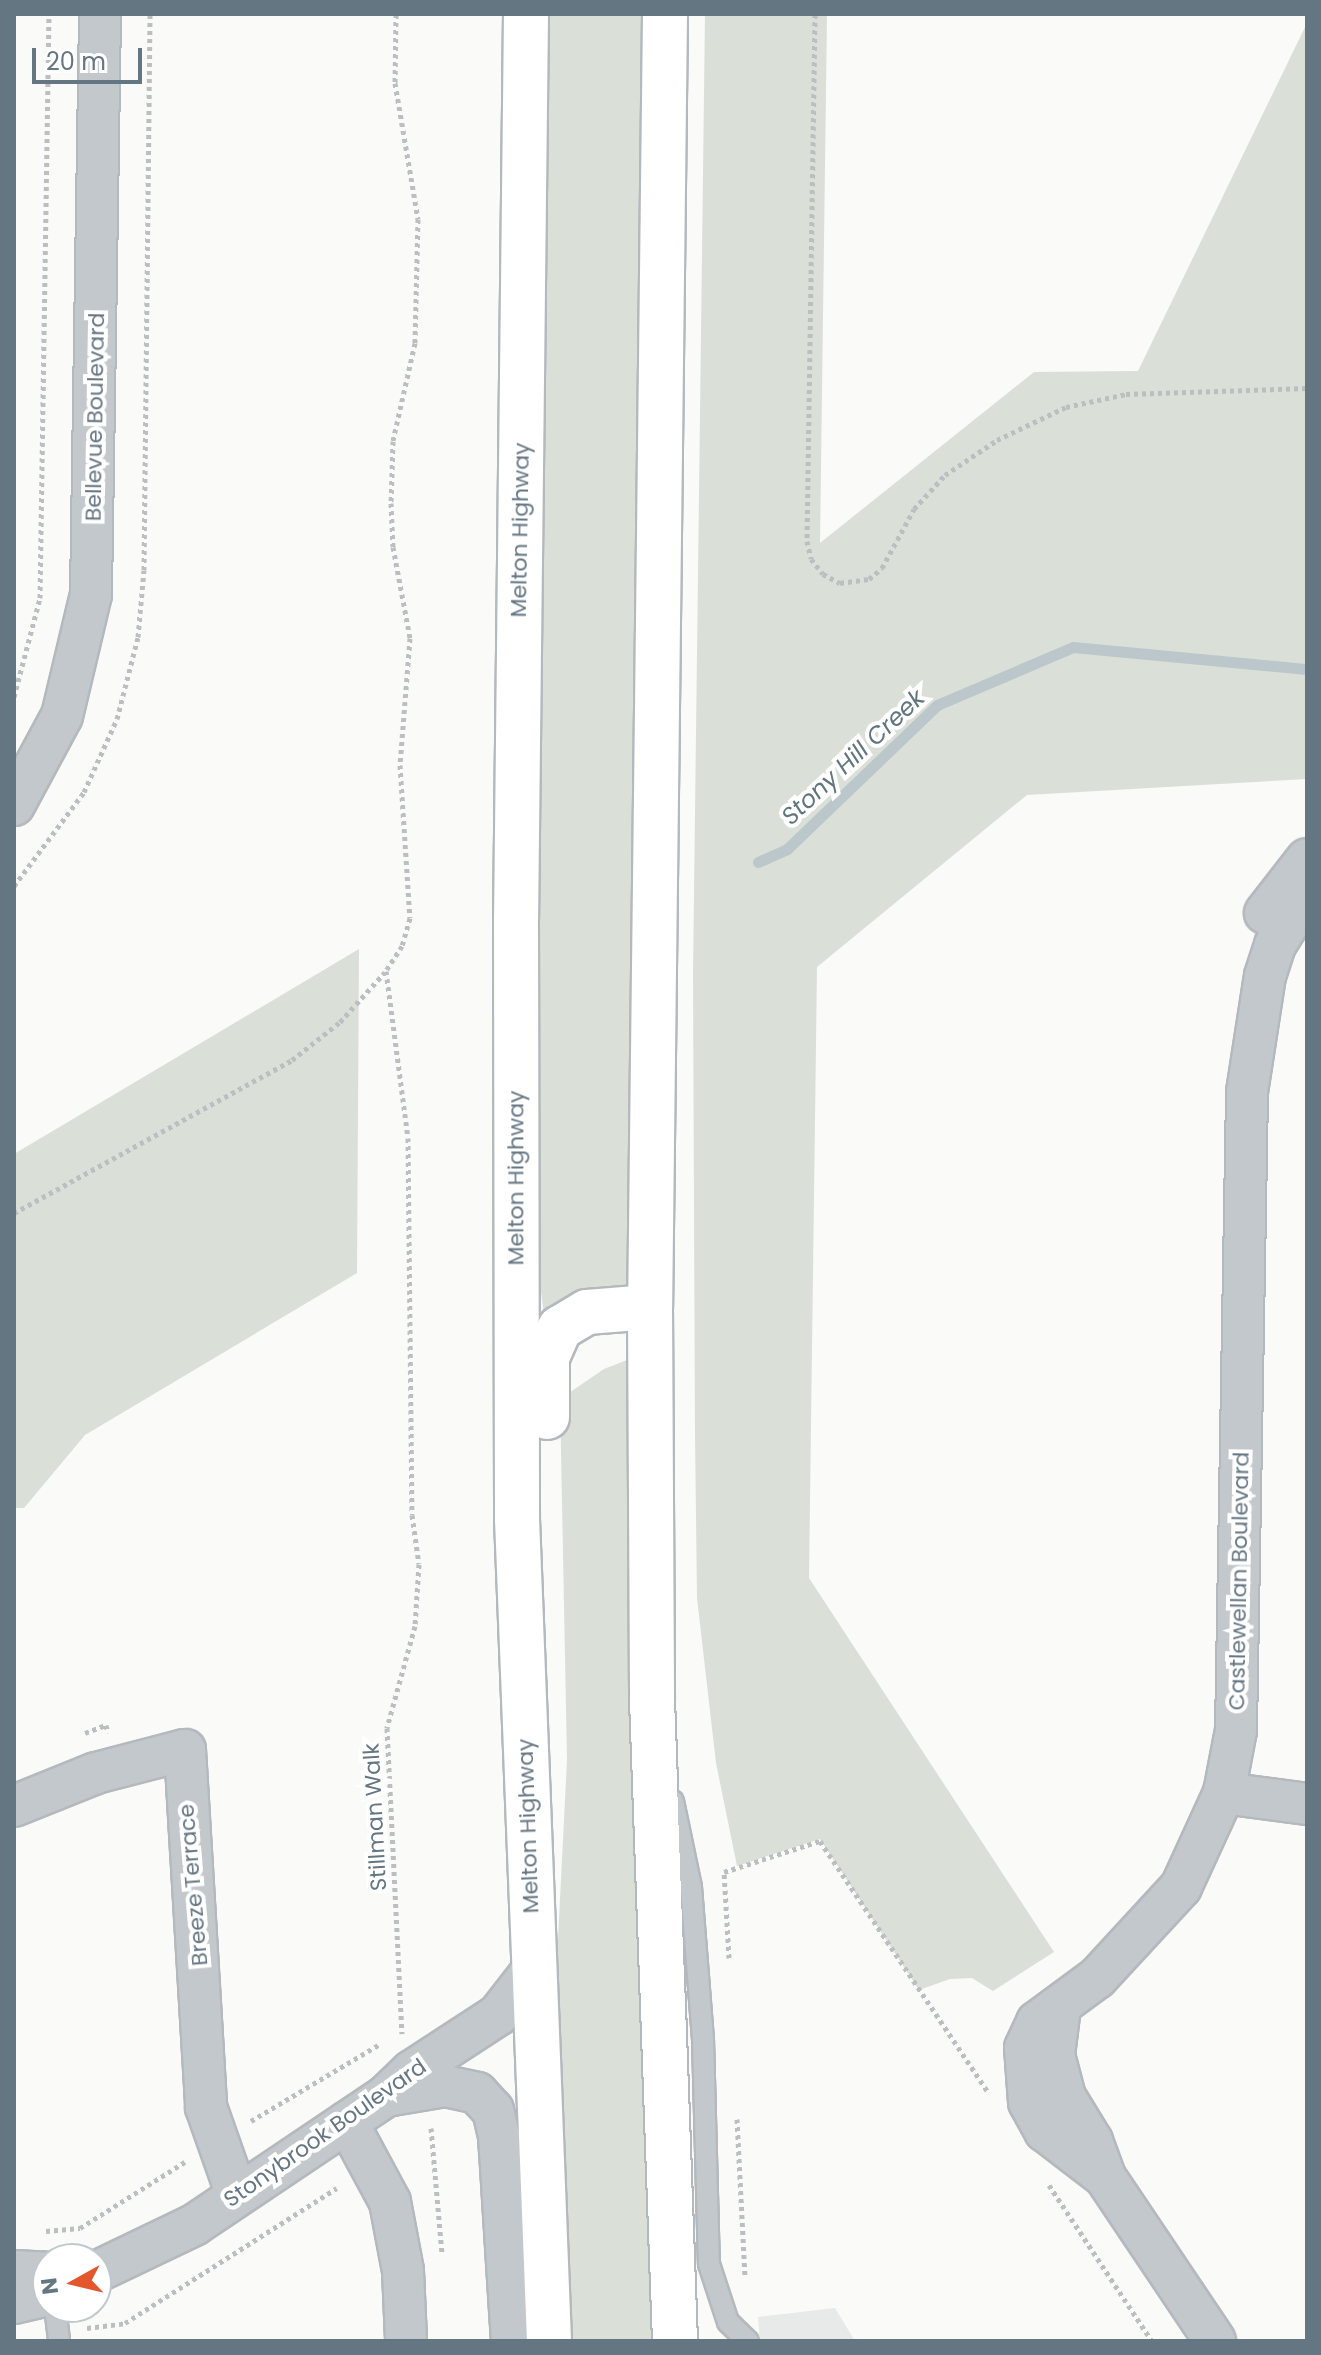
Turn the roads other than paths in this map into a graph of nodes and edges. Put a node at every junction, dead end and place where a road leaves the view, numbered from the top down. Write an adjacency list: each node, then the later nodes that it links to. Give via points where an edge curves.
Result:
1 (100, 14): 4 (street, Bellevue Boulevard, via 91,594 62,716)
2 (526, 14): 13 (highway, Melton Highway, via 516,920 517,1519)
3 (665, 14): 8 (highway)
4 (14, 805)
5 (1307, 859): 7 (street, Castlewellan Boulevard, via 1274,896 1246,952 1238,1026)
6 (1307, 894): 7 (street, Castlewellan Boulevard, via 1275,945 1265,976)
7 (1247, 1092): 10 (street, Castlewellan Boulevard, via 1236,1730)
8 (650, 1307): 9 (highway); 13 (highway, via 603,1308 572,1318 551,1341 547,1357 550,1790)
9 (652, 1699): 23 (highway); 24 (lane, via 691,1887 703,2039 709,2264 728,2322)
10 (1224, 1793): 11 (street); 25 (street, Castlewellan Boulevard, via 1181,1887 1129,1948 1037,2022 1025,2048 1029,2102 1054,2143 1105,2177)
11 (1307, 1804)
12 (14, 1806): 16 (street, Breeze Terrace, via 96,1773 185,1750 206,2107)
13 (532, 1950): 14 (street, Stonybrook Boulevard, via 498,2015); 22 (highway, Melton Highway)
14 (409, 2085): 15 (street, Stonybrook Boulevard); 21 (street, via 477,2093 497,2122)
15 (347, 2122): 16 (street, Stonybrook Boulevard); 20 (street, via 390,2202 403,2271)
16 (237, 2195): 17 (street, Stonybrook Boulevard, via 163,2243)
17 (112, 2265)
18 (14, 2303): 19 (street)
19 (32, 2312)
20 (406, 2341)
21 (512, 2341)
22 (549, 2341)
23 (675, 2341)
24 (748, 2341)
25 (1215, 2341)

